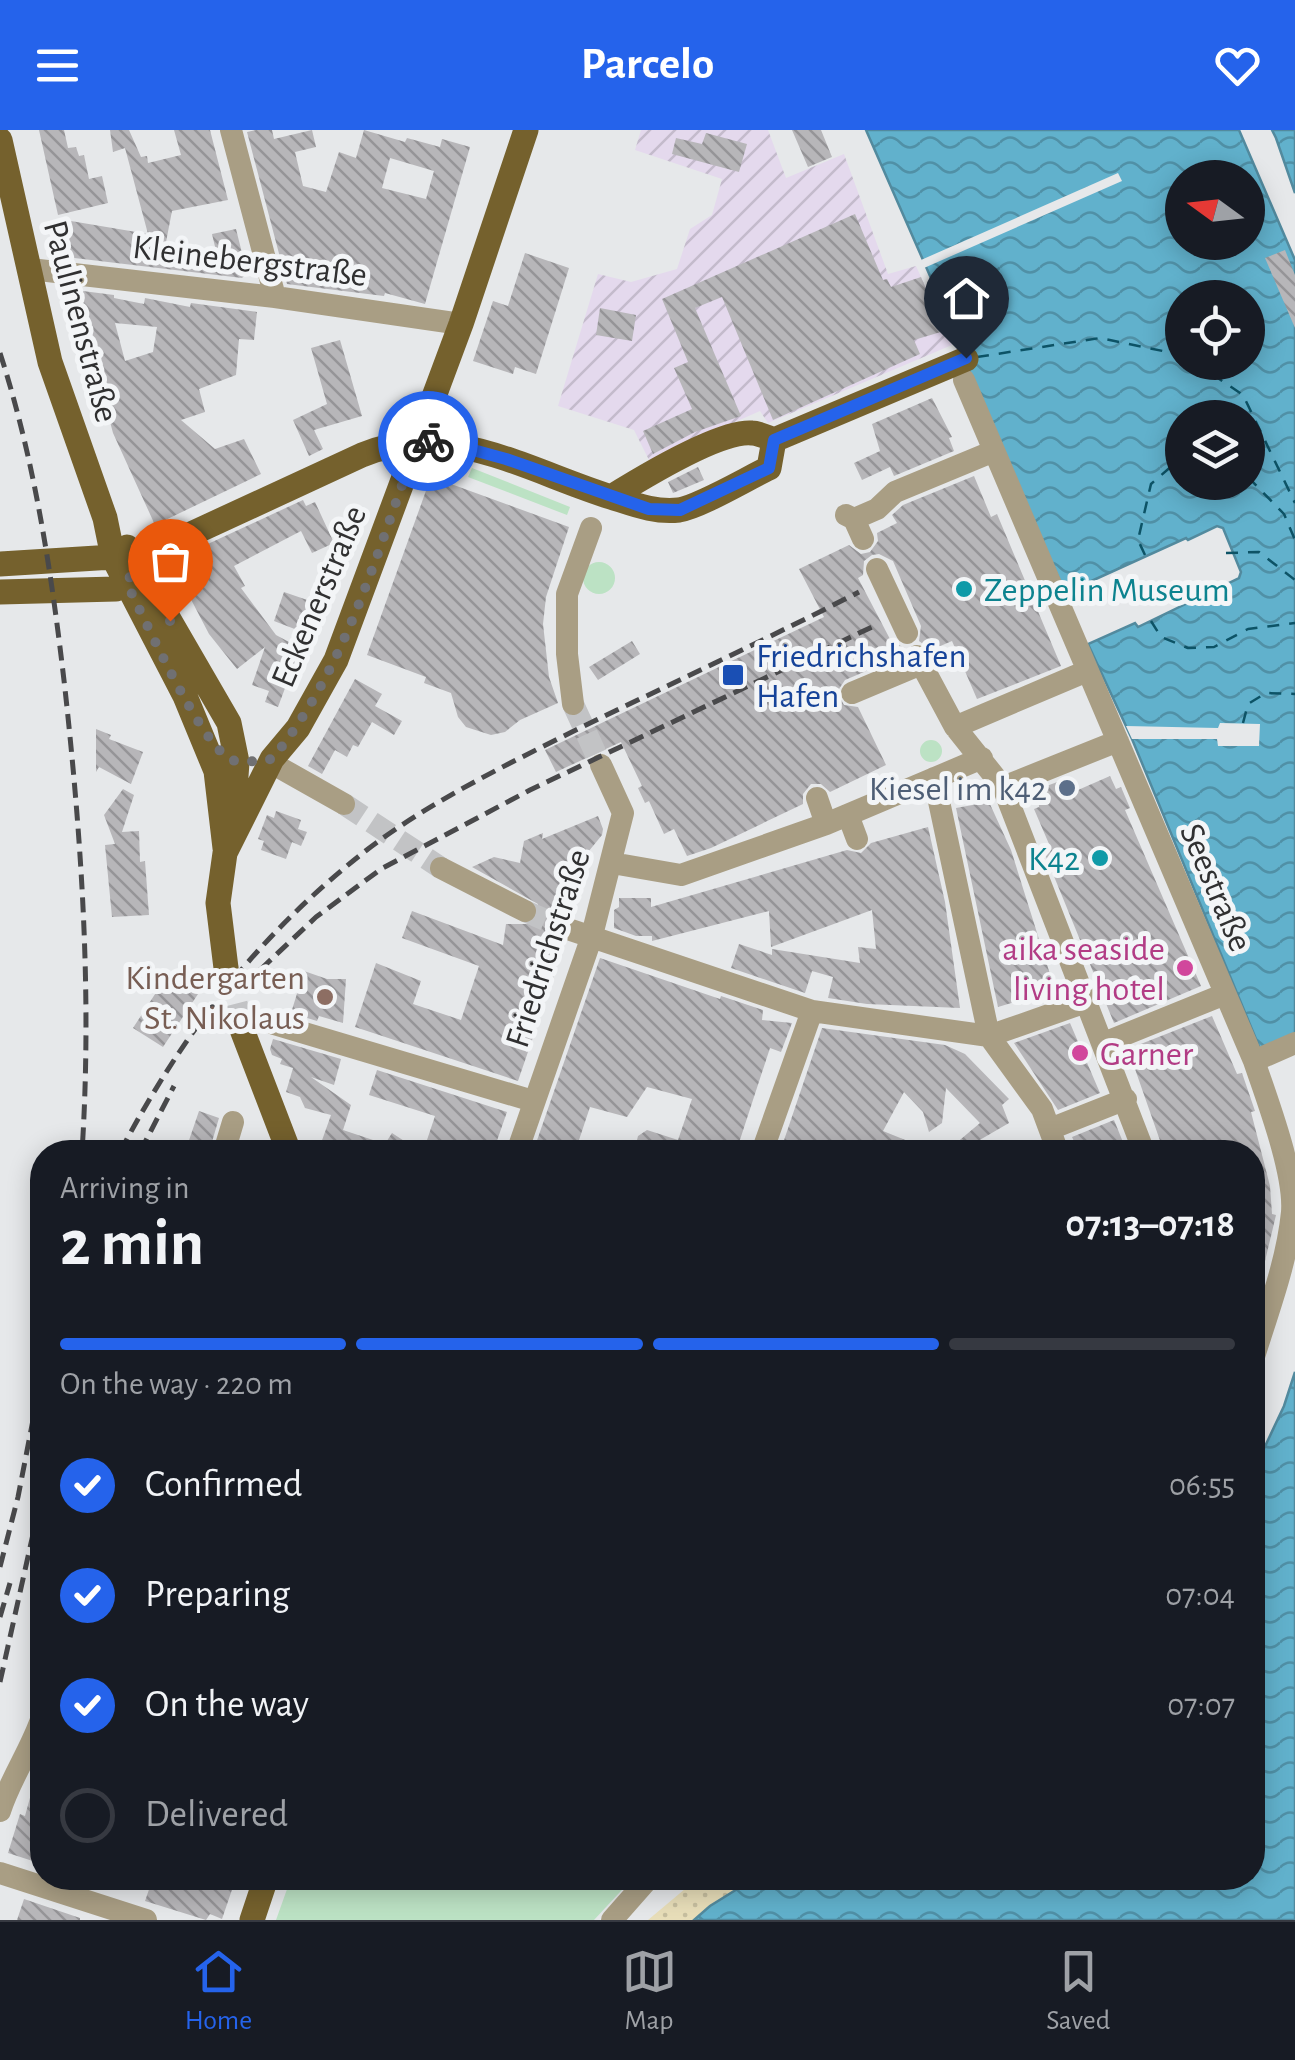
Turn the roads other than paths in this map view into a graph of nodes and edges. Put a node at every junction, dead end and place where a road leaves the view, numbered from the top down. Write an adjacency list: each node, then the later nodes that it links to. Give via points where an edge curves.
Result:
1 (231, 130): 5 (street)
2 (526, 130): 6 (main road, Eckenerstraße)
3 (0, 140): 4 (main road, Paulinenstraße)
4 (30, 269): 5 (street, Kleinebergstraße); 14 (main road, Paulinenstraße, via 50,362)
5 (274, 297): 6 (street, Kleinebergstraße)
6 (461, 324): 9 (main road, Eckenerstraße)
7 (965, 369): 8 (main road); 10 (street, Seestraße)
8 (774, 440): 11 (main road, via 752,432 728,436); 11 (main road, via 769,468 680,510)
9 (418, 441): 11 (main road, via 506,459); 14 (main road, via 381,447); 28 (main road, Eckenerstraße, via 336,660)
10 (994, 451): 12 (street, via 895,492); 20 (street, Seestraße)
11 (611, 497)
12 (854, 524)
13 (591, 528): 22 (street, via 567,594)
14 (125, 558): 15 (main road); 17 (main road); 27 (main road, Paulinenstraße, via 229,724)
15 (0, 564)
16 (877, 569): 19 (street, via 886,601)
17 (127, 584): 18 (main road); 23 (main road)
18 (0, 592)
19 (907, 633)
20 (1087, 671): 24 (street); 25 (street, Seestraße)
21 (852, 693): 24 (street, via 920,660)
22 (573, 704)
23 (198, 725): 27 (main road); 36 (main road, via 216,771)
24 (955, 727): 26 (street)
25 (1118, 741): 31 (street); 43 (street, Seestraße)
26 (982, 758): 30 (street); 31 (street)
27 (238, 762): 28 (main road); 36 (main road, Paulinenstraße)
28 (277, 764): 33 (street); 36 (main road, Eckenerstraße)
29 (600, 766): 37 (street, Friedrichstraße, via 630,801)
30 (934, 778): 34 (street); 48 (street)
31 (1003, 787): 44 (street)
32 (817, 798): 34 (street)
33 (344, 804)
34 (837, 819): 35 (street); 37 (street, via 682,875)
35 (857, 839)
36 (225, 852): 42 (main road, Eckenerstraße, via 218,902)
37 (612, 863): 41 (street, Friedrichstraße)
38 (441, 868): 39 (street)
39 (525, 911)
40 (559, 926): 41 (street)
41 (591, 939): 45 (street); 53 (street, Friedrichstraße)
42 (226, 968)
43 (1225, 994): 49 (street); 51 (street, Seestraße)
44 (1086, 1002): 48 (street); 49 (street)
45 (812, 1011): 48 (street); 59 (street)
46 (274, 1024): 53 (street)
47 (241, 1027): 57 (main road)
48 (990, 1036): 55 (street)
49 (1104, 1043): 52 (street)
50 (1295, 1044): 51 (street)
51 (1254, 1061): 62 (street, Seestraße, via 1292,1209)
52 (1126, 1099): 55 (street); 61 (street)
53 (534, 1101): 58 (street, Friedrichstraße)
54 (233, 1122): 56 (street)
55 (1050, 1129): 60 (street)
56 (228, 1140)
57 (284, 1140)
58 (521, 1140)
59 (766, 1140)
60 (1054, 1140)
61 (1140, 1140)
62 (1265, 1319)
63 (30, 1749): 64 (street)
64 (0, 1811)
65 (0, 1873): 66 (street)
66 (30, 1883)
67 (53, 1890): 70 (street)
68 (262, 1890): 71 (main road)
69 (638, 1890): 72 (street)
70 (146, 1920)
71 (252, 1920)
72 (612, 1920)

